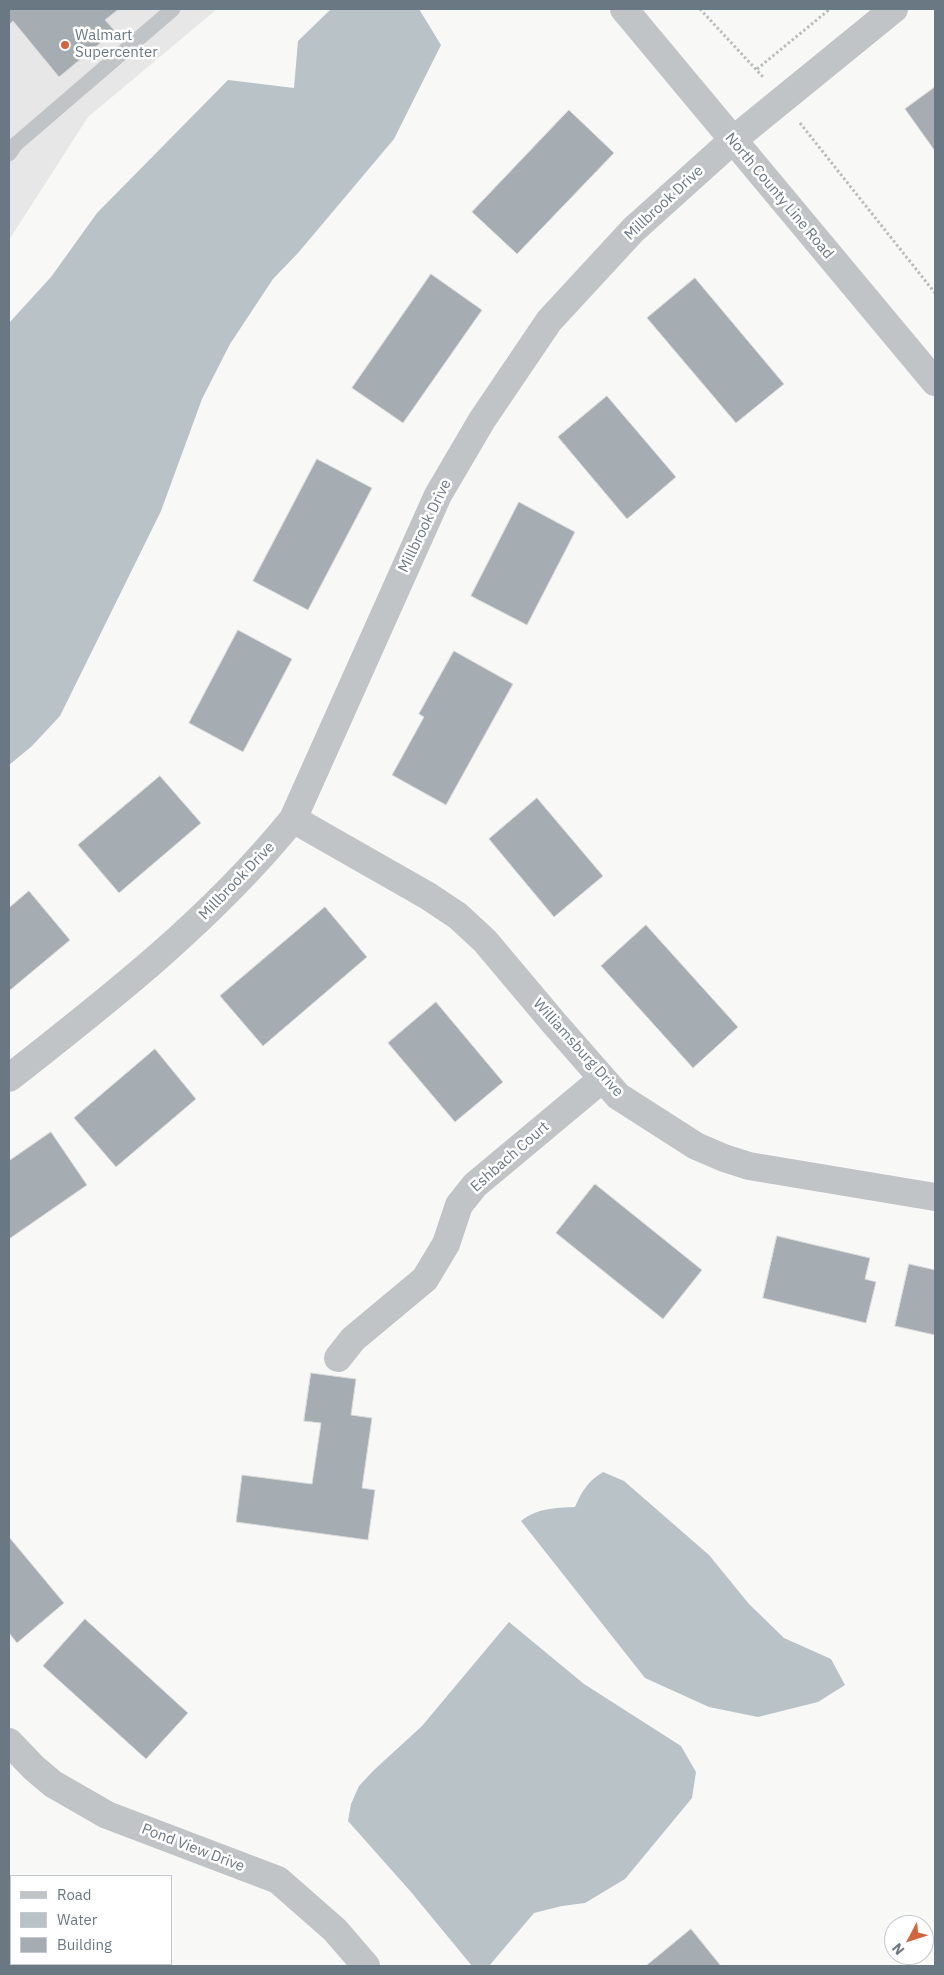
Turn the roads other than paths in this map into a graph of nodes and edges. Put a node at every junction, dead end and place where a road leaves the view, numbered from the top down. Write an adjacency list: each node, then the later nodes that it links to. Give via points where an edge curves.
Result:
1 (174, 9): 5 (lane, via 16,144)
2 (624, 9): 4 (street, North County Line Road)
3 (894, 9): 4 (street, Millbrook Drive)
4 (733, 140): 6 (street, North County Line Road); 7 (street, Millbrook Drive, via 633,230 549,321 482,420 438,495)
5 (9, 154)
6 (935, 382)
7 (293, 819): 8 (street, Millbrook Drive, via 196,924); 9 (street, Williamsburg Drive, via 458,916 485,941)
8 (9, 1078)
9 (602, 1079): 10 (street, Williamsburg Drive, via 618,1096 656,1121 696,1146 724,1158 749,1166); 11 (street, Eshbach Court, via 475,1185 459,1205 446,1244 425,1279 353,1339)
10 (935, 1197)
11 (338, 1358)
12 (9, 1742): 13 (street, Pond View Drive, via 53,1784 107,1816 278,1880 335,1930)
13 (366, 1966)

